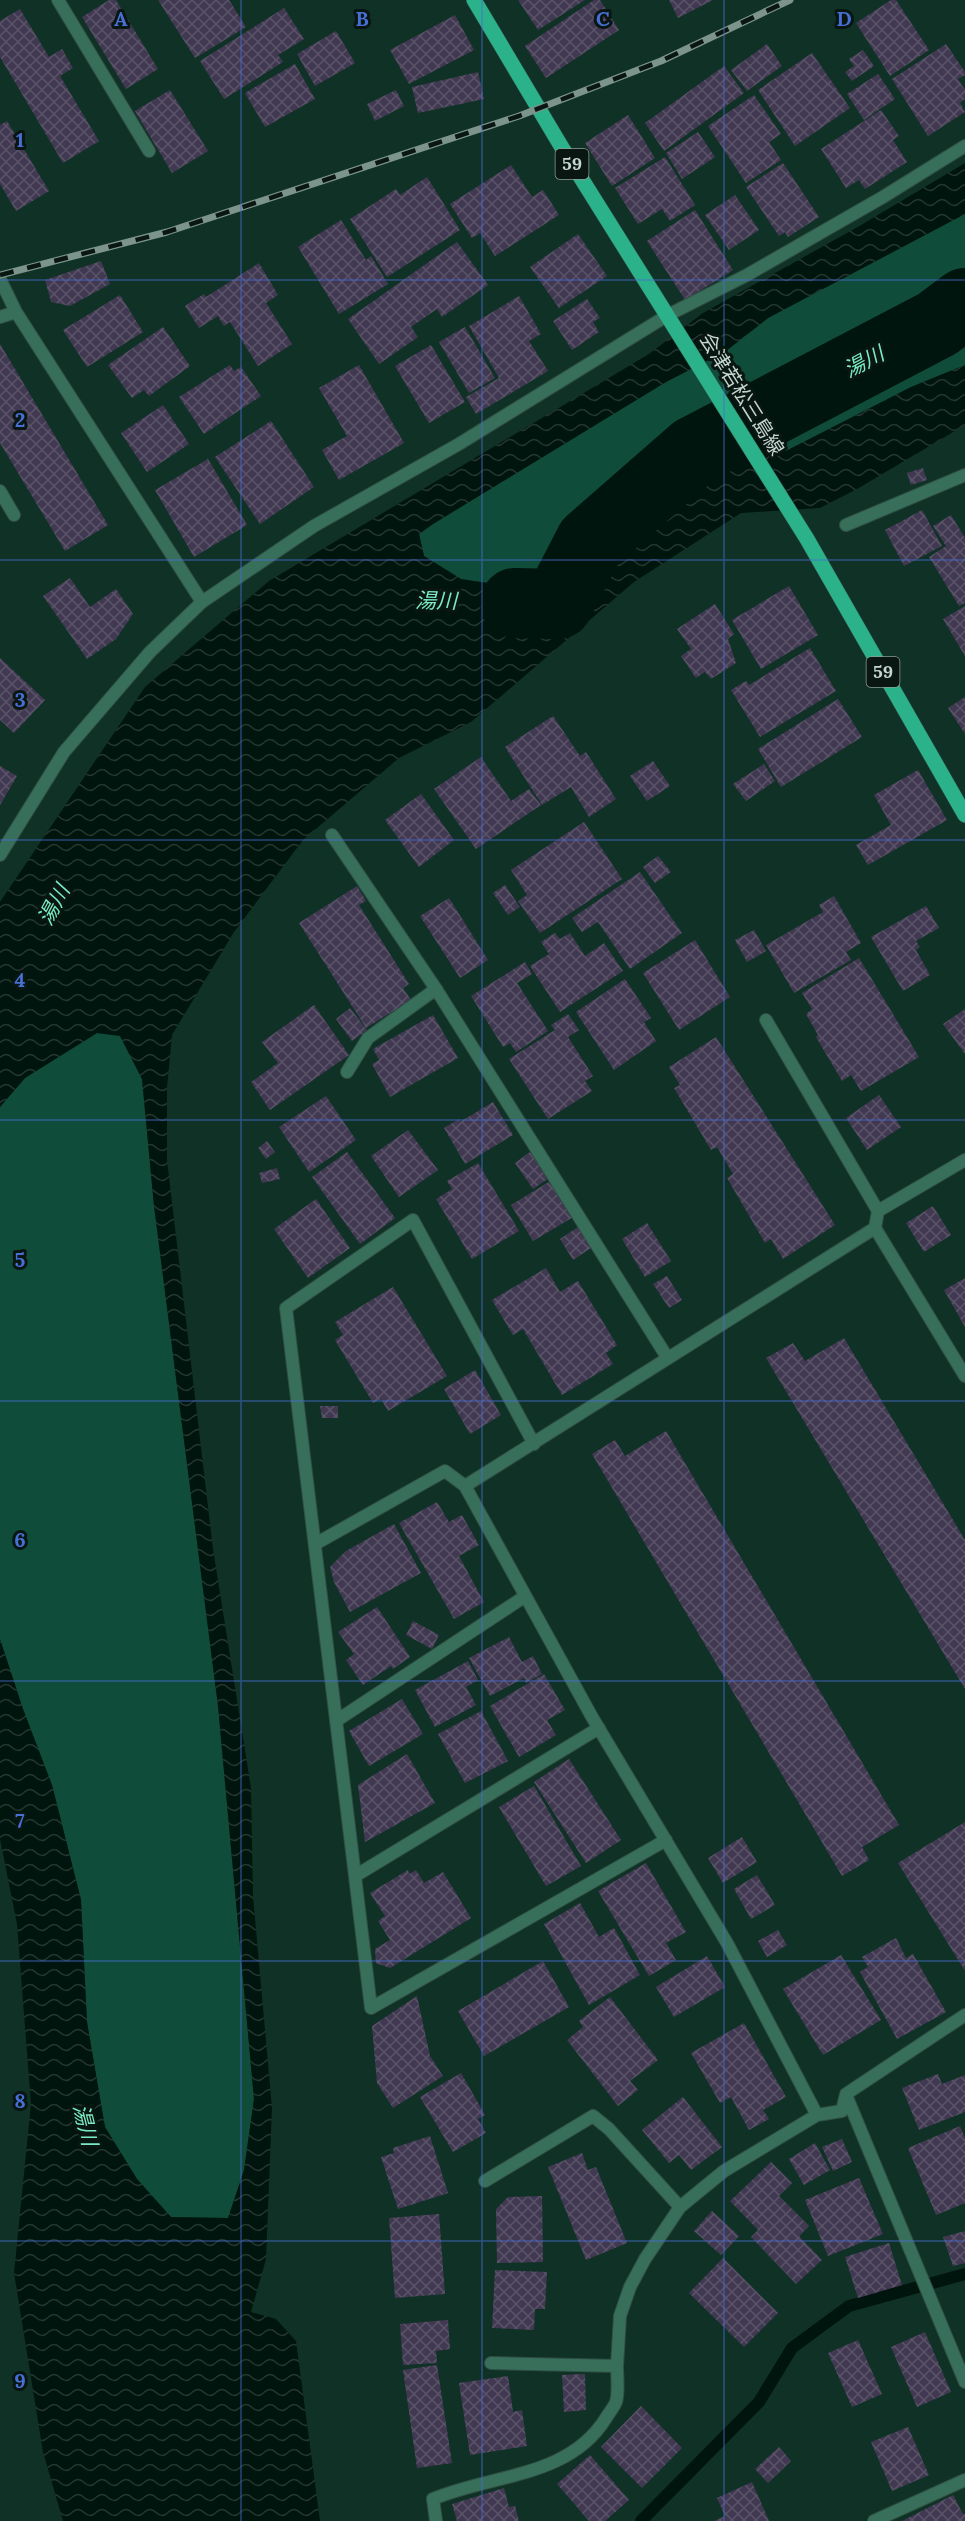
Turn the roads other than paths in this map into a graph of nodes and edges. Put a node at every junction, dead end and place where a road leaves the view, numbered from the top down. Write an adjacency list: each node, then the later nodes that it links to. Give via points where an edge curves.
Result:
1 (58, 0): 4 (street)
2 (474, 0): 8 (main road, 会津若松三島線 / 59)
3 (965, 146): 8 (street)
4 (149, 151)
5 (0, 279): 6 (street)
6 (16, 312): 7 (street); 13 (street)
7 (0, 316)
8 (671, 320): 13 (street, via 314,526); 14 (main road, 会津若松三島線 / 59, via 801,530)
9 (965, 475): 12 (street)
10 (0, 491): 11 (street)
11 (14, 515)
12 (846, 525)
13 (202, 602): 16 (street, via 150,652 64,752)
14 (965, 815)
15 (332, 835): 17 (street)
16 (0, 855)
17 (436, 989): 19 (street, via 368,1038); 23 (street)
18 (766, 1020): 21 (street)
19 (347, 1072)
20 (965, 1160): 21 (street)
21 (878, 1211): 22 (street)
22 (875, 1228): 23 (street); 24 (street)
23 (667, 1357): 25 (street)
24 (965, 1376)
25 (534, 1444): 26 (street); 27 (street, via 414,1220 286,1308)
26 (465, 1486): 27 (street, via 446,1471); 28 (street)
27 (317, 1543): 29 (street)
28 (524, 1597): 29 (street); 30 (street)
29 (336, 1721): 32 (street)
30 (599, 1728): 31 (street); 32 (street)
31 (666, 1840): 32 (street, via 371,2008); 35 (street, via 727,1943)
32 (355, 1876)
33 (965, 2015): 34 (street)
34 (846, 2094): 35 (street, via 842,2111); 40 (street)
35 (817, 2115): 37 (street, via 724,2171)
36 (485, 2181): 37 (street, via 593,2116)
37 (680, 2207): 39 (street, via 630,2287 620,2316)
38 (490, 2363): 39 (street)
39 (618, 2366): 42 (street, via 616,2402 596,2434 566,2458 433,2499)
40 (965, 2382)
41 (965, 2480): 43 (street)
42 (436, 2521)
43 (874, 2521)

